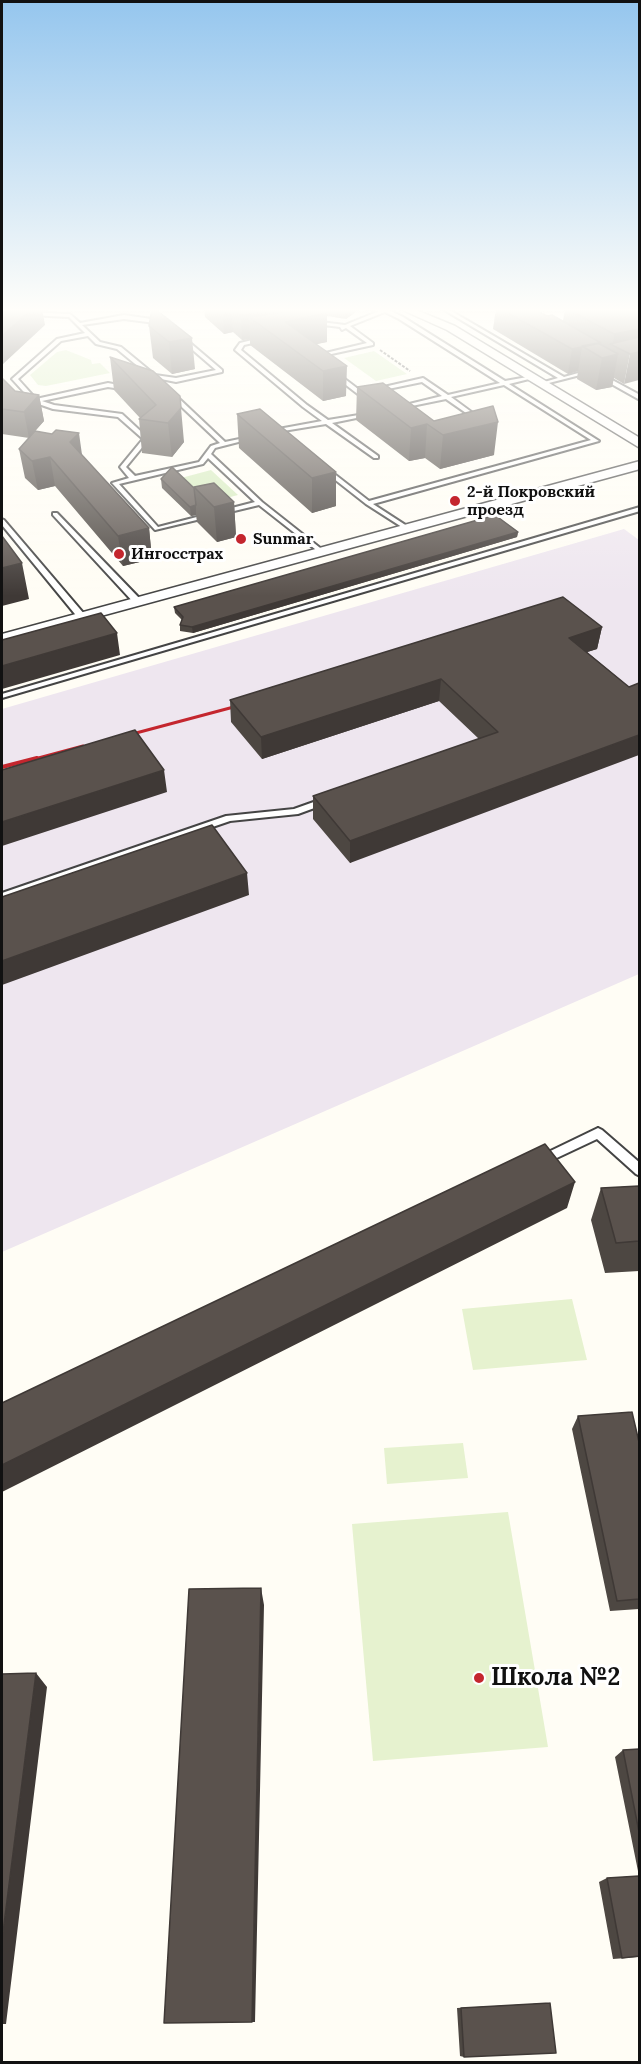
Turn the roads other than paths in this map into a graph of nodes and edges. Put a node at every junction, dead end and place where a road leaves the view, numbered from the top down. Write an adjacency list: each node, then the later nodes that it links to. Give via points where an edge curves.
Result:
1 (45, 404): 22 (lane, via 120,416 146,440 123,467)
2 (182, 404): 16 (lane)
3 (306, 404): 10 (lane)
4 (416, 404): 8 (lane)
5 (458, 404): 11 (lane)
6 (538, 404): 24 (lane, via 596,441)
7 (576, 404): 17 (street)
8 (386, 411)
9 (374, 413): 10 (lane)
10 (328, 422): 12 (lane); 19 (lane)
11 (484, 424)
12 (277, 431): 13 (lane); 15 (lane)
13 (266, 434)
14 (256, 436): 16 (lane)
15 (286, 438)
16 (224, 444): 18 (lane)
17 (639, 444)
18 (207, 454): 22 (lane, via 201,463); 23 (lane)
19 (376, 456)
20 (639, 465): 28 (street)
21 (323, 467): 24 (lane)
22 (134, 479): 23 (lane, via 115,483 157,529)
23 (260, 502): 29 (lane)
24 (368, 502): 28 (lane)
25 (639, 509): 33 (lane)
26 (55, 514): 30 (lane)
27 (2, 521): 31 (lane)
28 (407, 528): 29 (street)
29 (322, 552): 30 (street)
30 (138, 602): 31 (street)
31 (82, 617): 32 (street)
32 (2, 639)
33 (2, 696)
34 (338, 796): 35 (lane, via 295,812 229,818)
35 (2, 896)
36 (533, 1164): 37 (lane, via 598,1133)
37 (639, 1171)

